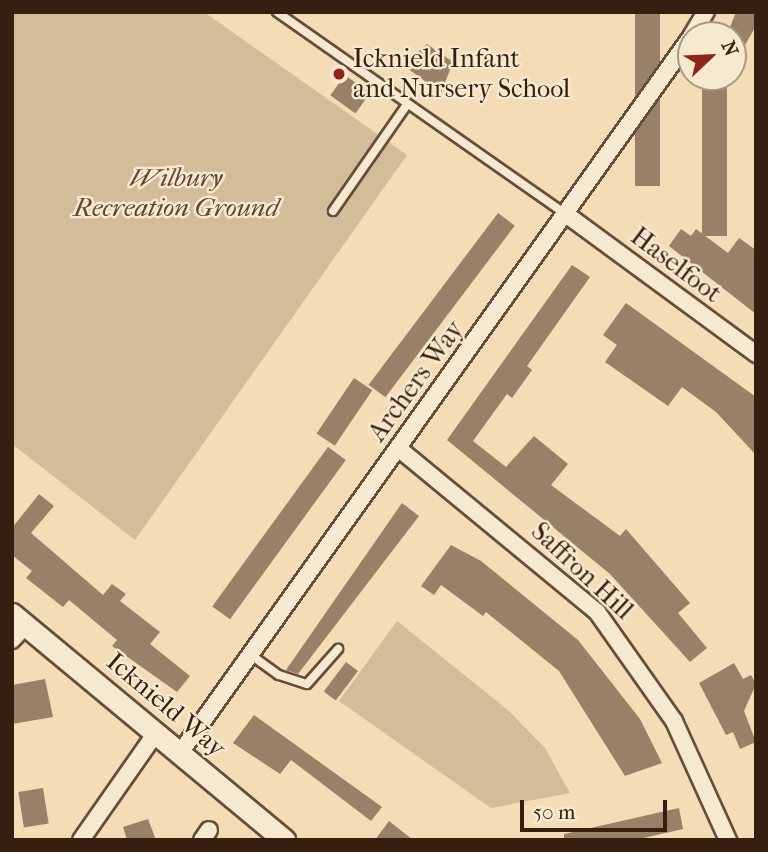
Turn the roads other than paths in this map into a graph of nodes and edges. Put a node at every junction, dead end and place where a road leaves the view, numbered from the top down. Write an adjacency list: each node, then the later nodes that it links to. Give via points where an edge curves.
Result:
1 (277, 12): 3 (lane)
2 (677, 57): 5 (street, Archers Way)
3 (406, 106): 4 (lane); 5 (lane)
4 (333, 211)
5 (567, 215): 6 (street, Haselfoot); 7 (street, Archers Way)
6 (756, 354)
7 (398, 448): 10 (street, Archers Way); 15 (street, Saffron Hill, via 597,612 674,720)
8 (17, 626): 11 (street, Icknield Way)
9 (338, 649): 10 (lane, via 307,684 279,675)
10 (251, 655): 12 (street, Archers Way)
11 (156, 733): 12 (street, Icknield Way); 13 (street)
12 (180, 753): 14 (street, Icknield Way)
13 (81, 840)
14 (284, 840)
15 (728, 840)

